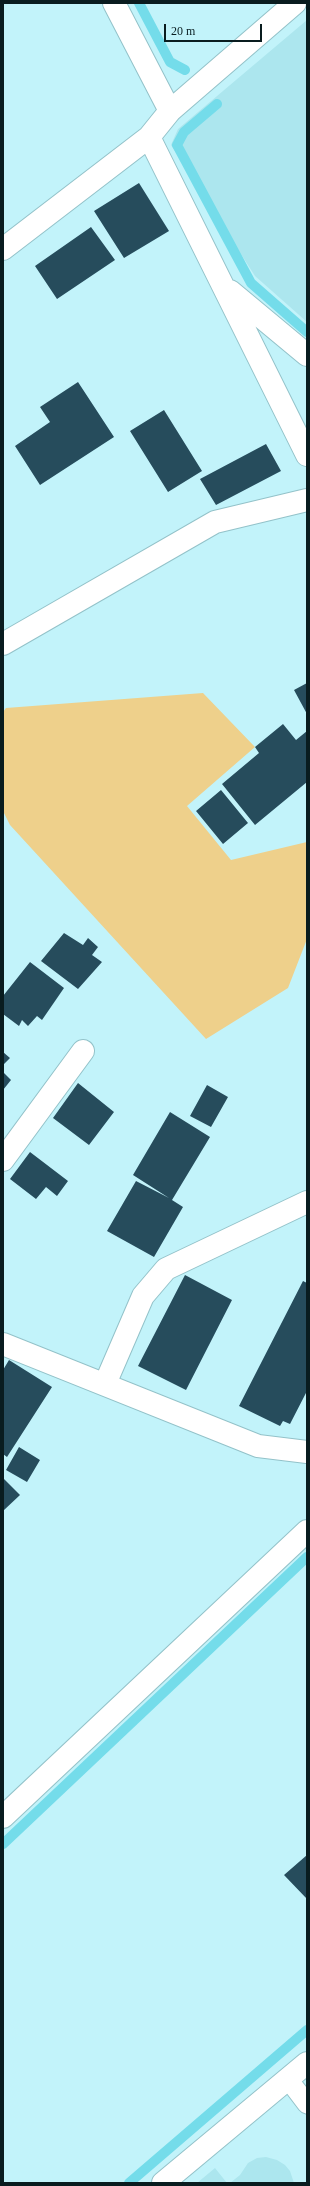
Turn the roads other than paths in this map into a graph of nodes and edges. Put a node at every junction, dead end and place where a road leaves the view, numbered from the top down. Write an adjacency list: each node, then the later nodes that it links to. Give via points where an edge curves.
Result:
1 (114, 3): 3 (street)
2 (295, 3): 3 (street)
3 (170, 111): 4 (street)
4 (149, 137): 5 (street); 6 (street)
5 (3, 249)
6 (225, 286): 7 (street); 8 (street)
7 (307, 355)
8 (307, 455)
9 (307, 500): 10 (street, via 215,522)
10 (3, 644)
11 (83, 1051): 12 (street)
12 (3, 1160)
13 (307, 1202): 15 (street, via 166,1268 143,1296)
14 (3, 1344): 15 (street)
15 (105, 1384): 16 (street, via 258,1446)
16 (307, 1452)
17 (307, 1531): 18 (street)
18 (3, 1817)
19 (307, 2063): 20 (street)
20 (288, 2079): 21 (lane); 22 (street)
21 (307, 2104)
22 (163, 2183)

